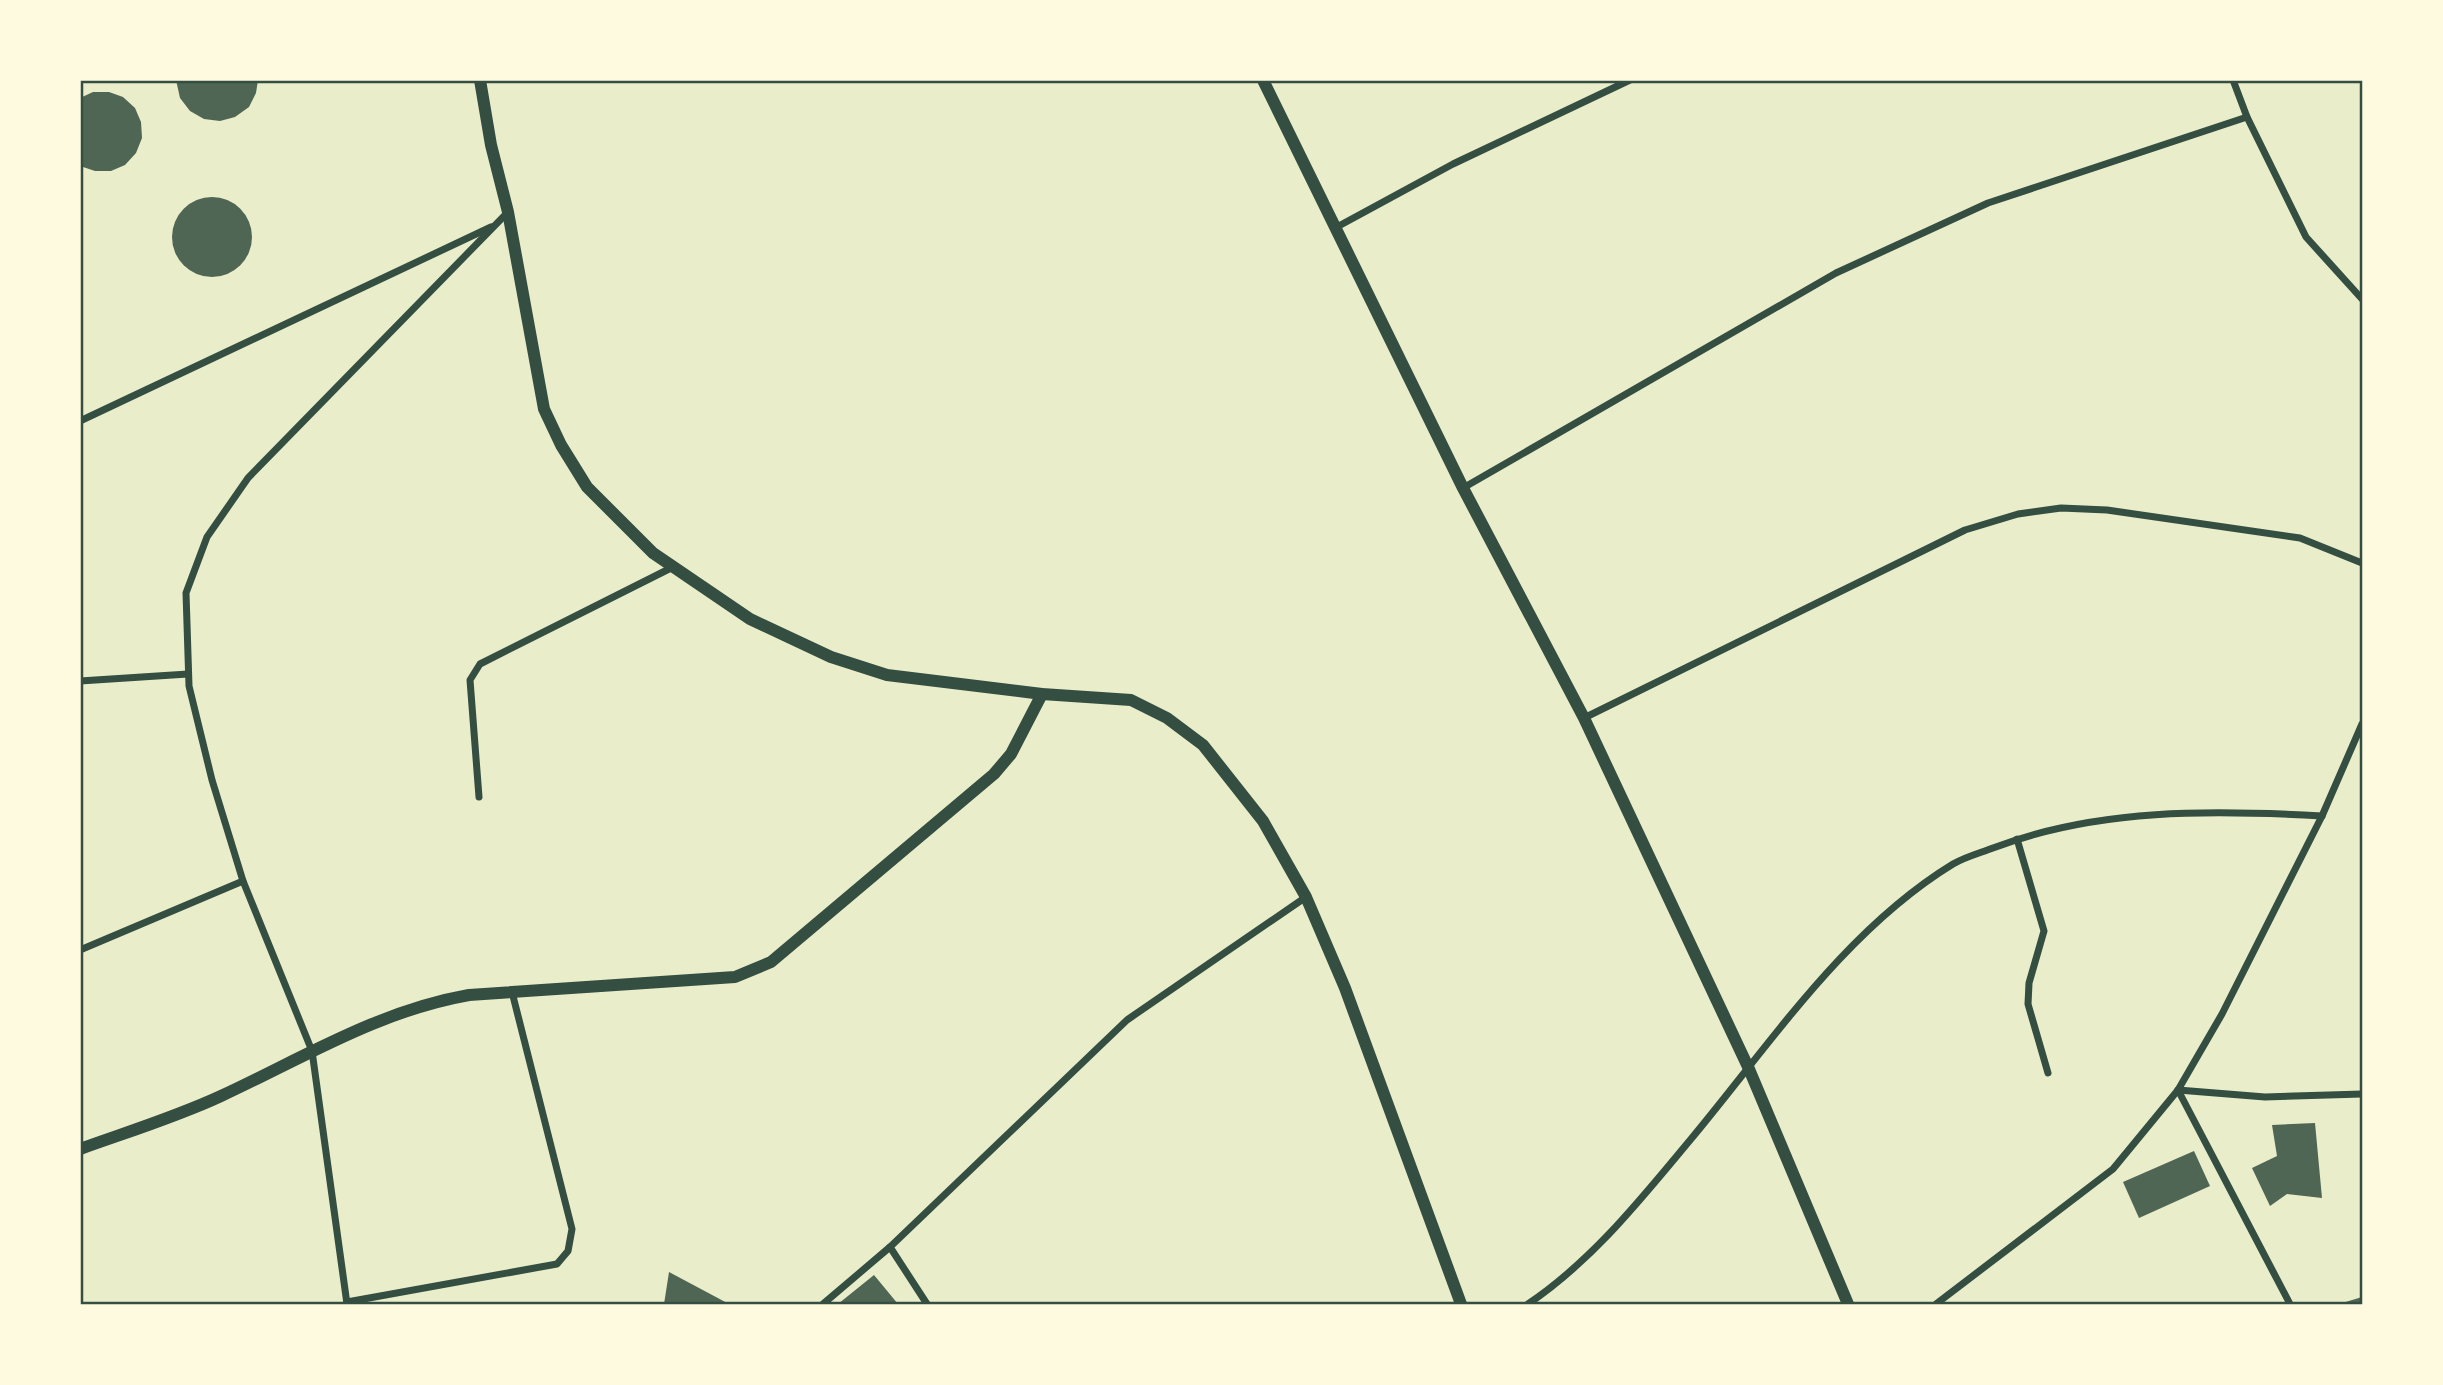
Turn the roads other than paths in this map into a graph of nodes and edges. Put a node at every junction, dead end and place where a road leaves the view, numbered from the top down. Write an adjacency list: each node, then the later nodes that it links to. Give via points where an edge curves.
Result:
1 (480, 80): 6 (street)
2 (1263, 80): 8 (street)
3 (1630, 80): 8 (street, via 1453,163)
4 (2233, 80): 5 (street)
5 (2247, 117): 9 (street, via 2306,237); 11 (street, via 1988,203 1836,273)
6 (508, 212): 7 (street); 13 (street, via 544,409 587,487 615,519)
7 (496, 224): 10 (street); 14 (street, via 248,478 220,517 207,537 186,593)
8 (1334, 228): 11 (street)
9 (2362, 299)
10 (80, 421)
11 (1463, 488): 17 (street)
12 (2362, 563): 17 (street, via 2300,538 2193,521 2060,508 2018,513 1965,530)
13 (673, 567): 16 (street, via 750,619 831,657 887,675); 19 (street, via 480,664 470,680)
14 (188, 674): 15 (street); 22 (street, via 212,780)
15 (80, 681)
16 (1042, 694): 23 (street, via 1131,700 1167,718 1203,745 1263,821); 25 (street, via 1011,754 994,774 772,962 735,977)
17 (1584, 718): 27 (street)
18 (2362, 724): 20 (street)
19 (479, 797)
20 (2322, 817): 21 (street, via 2152,814); 29 (street)
21 (2017, 839): 27 (street, via 1955,863 1894,908 1847,950); 28 (street, via 2044,931 2029,983 2028,1004)
22 (243, 881): 24 (street); 26 (street)
23 (1306, 897): 32 (street, via 1127,1020); 36 (street, via 1345,988)
24 (80, 950)
25 (512, 992): 26 (street, via 432,1002 363,1026); 33 (street, via 572,1229 568,1251 557,1264)
26 (312, 1051): 31 (street, via 218,1097); 33 (street)
27 (1749, 1069): 37 (street, via 1607,1238); 38 (street)
28 (2048, 1073)
29 (2178, 1090): 30 (street, via 2265,1097); 39 (street, via 2113,1169); 40 (street)
30 (2362, 1094)
31 (80, 1149)
32 (890, 1247): 34 (street); 35 (street)
33 (347, 1303)
34 (823, 1304)
35 (928, 1304)
36 (1461, 1304)
37 (1528, 1304)
38 (1848, 1304)
39 (1936, 1304)
40 (2290, 1304)

